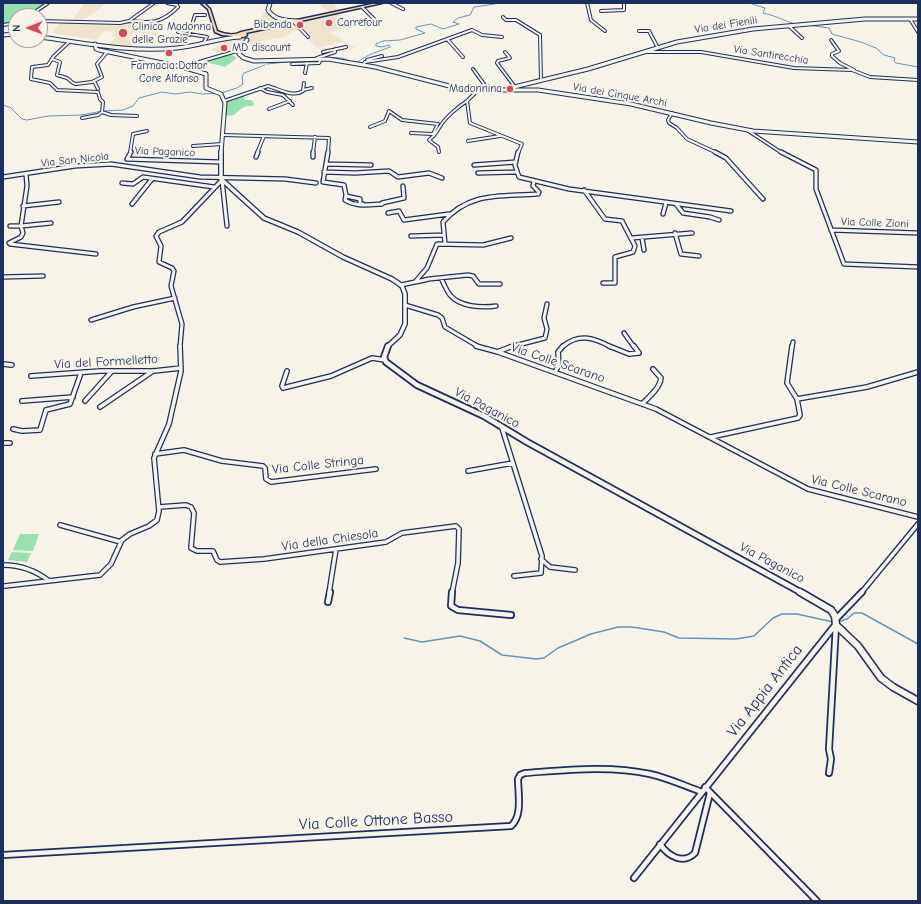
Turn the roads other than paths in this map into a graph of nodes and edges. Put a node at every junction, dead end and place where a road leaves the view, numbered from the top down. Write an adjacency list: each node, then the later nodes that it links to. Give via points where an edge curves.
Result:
1 (154, 3): 18 (street)
2 (167, 3): 18 (street, via 178,7 160,22)
3 (202, 3): 29 (main road, via 209,9 216,31)
4 (270, 3): 16 (street, via 270,13)
5 (381, 3): 9 (main road)
6 (391, 3): 10 (street)
7 (587, 3): 24 (street, via 591,20)
8 (624, 3): 11 (street, via 624,10)
9 (362, 7): 19 (main road); 21 (street)
10 (403, 8)
11 (601, 11)
12 (205, 15): 28 (street, via 195,15)
13 (503, 17): 62 (street, via 506,20 516,20 540,34)
14 (910, 19): 15 (street, Via dei Fienili); 23 (street, Via dei Fienili, via 867,19); 27 (street)
15 (918, 19)
16 (286, 20): 19 (street); 20 (street); 22 (street)
17 (48, 21): 18 (street, via 116,24)
18 (129, 21)
19 (298, 21): 20 (main road)
20 (292, 22): 22 (main road); 31 (street)
21 (378, 23)
22 (283, 24): 30 (main road)
23 (789, 26): 34 (street); 41 (street, Via dei Fienili, via 696,38)
24 (606, 30)
25 (178, 32): 28 (street)
26 (639, 32): 41 (street, via 649,31)
27 (918, 32)
28 (188, 35): 38 (street, via 207,37)
29 (230, 36): 30 (main road); 38 (street)
30 (243, 36): 43 (street)
31 (308, 37)
32 (502, 37): 35 (street, via 482,35 473,30)
33 (48, 38): 37 (street)
34 (802, 38)
35 (447, 39): 51 (street); 57 (street, via 398,57)
36 (831, 40): 60 (street, via 839,51 832,56)
37 (70, 41): 39 (street); 53 (street)
38 (204, 42): 39 (street, via 174,49 123,48)
39 (95, 44): 45 (street, via 97,49)
40 (346, 47): 42 (street)
41 (658, 48): 48 (street, Via dei Fienili)
42 (335, 49): 44 (street); 49 (street)
43 (240, 50): 52 (street, Via dei Cinque Archi, via 241,56 256,62); 58 (street)
44 (329, 50): 46 (street); 49 (street)
45 (107, 52): 58 (street); 64 (street, via 97,64 102,77)
46 (323, 52)
47 (505, 52): 66 (street, via 510,58 497,63)
48 (646, 52): 60 (street, Via Santirecchia, via 702,52 798,69); 62 (street, Via dei Fienili)
49 (332, 53): 52 (street, Via dei Cinque Archi)
50 (382, 56): 57 (street)
51 (463, 57)
52 (317, 58): 54 (street, Via dei Cinque Archi)
53 (52, 59): 64 (street, via 60,61 56,75 68,78 74,84); 79 (street, via 48,65 32,67 31,79 50,83 58,90 97,91 103,102)
54 (322, 59): 56 (street, Via dei Cinque Archi, via 319,63); 57 (street, Via dei Cinque Archi)
55 (292, 64): 56 (street, Via dei Cinque Archi)
56 (307, 64): 61 (street)
57 (364, 64): 72 (street, Via dei Cinque Archi, via 452,88)
58 (182, 66): 74 (street, via 206,74 206,88 221,94)
59 (473, 69): 73 (street)
60 (855, 71): 63 (street, Via Santirecchia, via 870,76)
61 (305, 73)
62 (541, 80): 66 (street, Via dei Fienili)
63 (918, 80)
64 (94, 81): 69 (street)
65 (304, 83): 70 (street)
66 (514, 87): 71 (street, Via dei Fienili)
67 (260, 88): 70 (street, via 270,86 289,93 300,93); 74 (street); 75 (street, via 282,95)
68 (312, 88): 70 (street)
69 (98, 89)
70 (303, 90)
71 (503, 90): 73 (street, Via dei Cinque Archi); 80 (street, Via dei Cinque Archi, via 538,90)
72 (477, 91): 73 (street, Via dei Cinque Archi); 76 (street)
73 (489, 91)
74 (224, 101): 89 (street)
75 (290, 101): 77 (street); 78 (street)
76 (467, 101): 83 (street, via 457,107); 91 (street, via 470,123)
77 (293, 104)
78 (269, 108)
79 (102, 111): 81 (street, via 112,115); 82 (street, via 98,116)
80 (672, 113): 86 (street, Via dei Cinque Archi); 120 (street, via 669,123 686,139 727,159)
81 (136, 116)
82 (82, 118)
83 (448, 119): 84 (street); 97 (street, via 440,124 437,134 429,140)
84 (438, 124): 85 (street, via 402,120 389,111 385,121); 88 (street, via 433,134)
85 (370, 127)
86 (747, 130): 94 (street, Via dei Cinque Archi); 136 (street, Via Colle Zioni, via 790,158 815,169 816,187)
87 (147, 131): 100 (street, Via Paganico, via 134,134 127,159)
88 (411, 133)
89 (223, 135): 90 (street); 95 (street)
90 (264, 136): 92 (street); 98 (street)
91 (500, 136): 93 (street); 101 (street, via 522,144)
92 (315, 137): 99 (street); 102 (street, via 330,139)
93 (468, 141)
94 (918, 142)
95 (222, 144): 96 (street); 100 (street)
96 (194, 146)
97 (440, 152)
98 (256, 157)
99 (313, 157)
100 (220, 162): 110 (street)
101 (516, 162): 104 (street); 106 (street)
102 (326, 164): 103 (street); 105 (street)
103 (371, 165)
104 (474, 165)
105 (324, 172): 111 (street, via 390,171 397,177 430,173); 119 (street, via 323,182 344,185)
106 (516, 172): 107 (street); 113 (street, via 519,177)
107 (478, 173)
108 (26, 174): 109 (street, Via San Nicola); 110 (street, Via San Nicola, via 75,166 111,164); 126 (street, via 28,182)
109 (3, 176)
110 (221, 178): 115 (street, via 285,179); 117 (street); 135 (street); 156 (street, via 265,219 298,232)
111 (442, 178)
112 (152, 179): 114 (street, via 141,178 133,184); 117 (street); 123 (street)
113 (534, 181): 118 (street); 129 (street, via 533,186 538,194 483,198 464,204)
114 (122, 183)
115 (316, 183)
116 (402, 186): 119 (street, via 404,198 388,203 362,204 360,200)
117 (214, 187): 157 (street, via 182,222 157,234 162,246 160,262 174,271 171,285)
118 (584, 190): 122 (street); 143 (street, via 604,218 622,221)
119 (346, 196): 124 (street, via 346,202 358,205)
120 (764, 199)
121 (59, 202): 126 (street)
122 (666, 202): 125 (street); 130 (street)
123 (132, 204)
124 (382, 204)
125 (676, 204): 127 (street); 131 (street, via 683,213)
126 (23, 206): 134 (street)
127 (731, 211)
128 (388, 213): 129 (street, via 399,211 404,220)
129 (450, 214): 140 (street, via 443,222)
130 (663, 214)
131 (719, 220)
132 (51, 223): 134 (street)
133 (10, 226): 134 (street)
134 (22, 226): 147 (street, via 22,236 10,244)
135 (227, 226)
136 (831, 230): 139 (street, Via Colle Zioni); 149 (street, Via Colle Zioni, via 845,264)
137 (675, 233): 138 (street); 144 (street); 148 (street, via 681,254)
138 (692, 233)
139 (918, 233)
140 (444, 235): 141 (street); 145 (street)
141 (411, 236)
142 (511, 238): 145 (street, via 481,245)
143 (632, 238): 144 (street); 154 (street, via 634,251 615,258 615,283)
144 (642, 238): 146 (street)
145 (445, 243): 153 (street, via 435,245 426,269)
146 (644, 250)
147 (96, 254)
148 (699, 256)
149 (918, 267)
150 (43, 276): 151 (street)
151 (3, 278)
152 (441, 278): 153 (street); 155 (street, via 468,275 473,276 479,284); 160 (street, via 449,294 455,299 481,308)
153 (415, 282): 156 (street)
154 (604, 283)
155 (500, 284)
156 (401, 285): 159 (street)
157 (175, 298): 161 (street); 168 (street, via 182,322)
158 (547, 304): 164 (street, via 544,318 547,329 545,338)
159 (405, 305): 164 (street, Via Colle Scarano, via 438,315 445,327 475,346); 165 (street, via 405,325 399,336 387,345)
160 (496, 306)
161 (91, 320)
162 (624, 333): 173 (street, via 639,353 617,350 592,338 579,337 558,350 559,365)
163 (793, 342): 178 (street, via 787,383)
164 (496, 352): 173 (street, Via Colle Scarano)
165 (385, 360): 172 (street, via 372,358 331,376 283,388); 183 (street, Via Paganico, via 418,385 481,414)
166 (3, 364): 167 (street)
167 (12, 365)
168 (181, 368): 171 (street, Via del Formelletto); 188 (street, via 169,422)
169 (653, 369): 181 (street, via 661,378 661,382)
170 (112, 371): 171 (street, Via del Formelletto); 175 (street, Via del Formelletto); 180 (street)
171 (154, 371): 182 (street)
172 (287, 371)
173 (555, 372): 181 (street, Via Colle Scarano)
174 (918, 372): 178 (street, via 867,387)
175 (81, 373): 176 (street, Via del Formelletto); 177 (street)
176 (31, 376)
177 (73, 397): 179 (street); 184 (street, via 68,405 46,410 39,430 23,432)
178 (797, 399): 185 (street, via 800,415 798,418)
179 (22, 401)
180 (85, 402)
181 (642, 404): 185 (street, Via Colle Scarano)
182 (100, 408)
183 (502, 428): 189 (street); 206 (street, Via Paganico, via 814,598 830,609)
184 (12, 429)
185 (710, 437): 193 (street, Via Colle Scarano, via 810,490)
186 (3, 443): 187 (street)
187 (10, 443)
188 (155, 454): 190 (street, Via Colle Stringa, via 184,450 224,462 263,466 266,479 271,482); 192 (street)
189 (513, 463): 191 (street); 198 (street)
190 (376, 469)
191 (468, 471)
192 (159, 507): 196 (street, via 159,517 155,523 127,536); 197 (street, Via della Chiesola, via 192,507 194,514 191,548 197,551 214,551 219,562)
193 (918, 517)
194 (918, 524): 206 (street, Via Appia Antica)
195 (60, 525): 196 (street)
196 (121, 542): 202 (street, via 102,574)
197 (336, 549): 204 (street); 205 (street, Via della Chiesola, via 387,542 402,534 456,526 459,530 458,559 451,606 458,610)
198 (541, 560): 200 (street, via 550,568); 201 (street, via 541,574)
199 (3, 564): 202 (street, via 28,567)
200 (574, 570)
201 (514, 576)
202 (49, 581): 203 (street)
203 (6, 586)
204 (328, 602)
205 (511, 615)
206 (836, 621): 207 (street, Via Appia Antica); 208 (street); 209 (street, Via Paganico, via 879,676)
207 (828, 633): 208 (street); 211 (street, Via Appia Antica)
208 (835, 636): 210 (street)
209 (918, 702)
210 (829, 773)
211 (703, 790): 212 (street, Via Colle Ottone Basso); 213 (street, Via Appia Antica); 214 (street, Via Colle Ottone Basso, via 657,776 622,770 584,769 525,773 518,779 518,816 511,826)
212 (710, 793): 213 (street, via 695,853 687,859 674,857); 216 (street, Via Colle Ottone Basso)
213 (660, 844): 215 (street, Via Appia Antica)
214 (3, 855)
215 (634, 878)
216 (817, 901)

